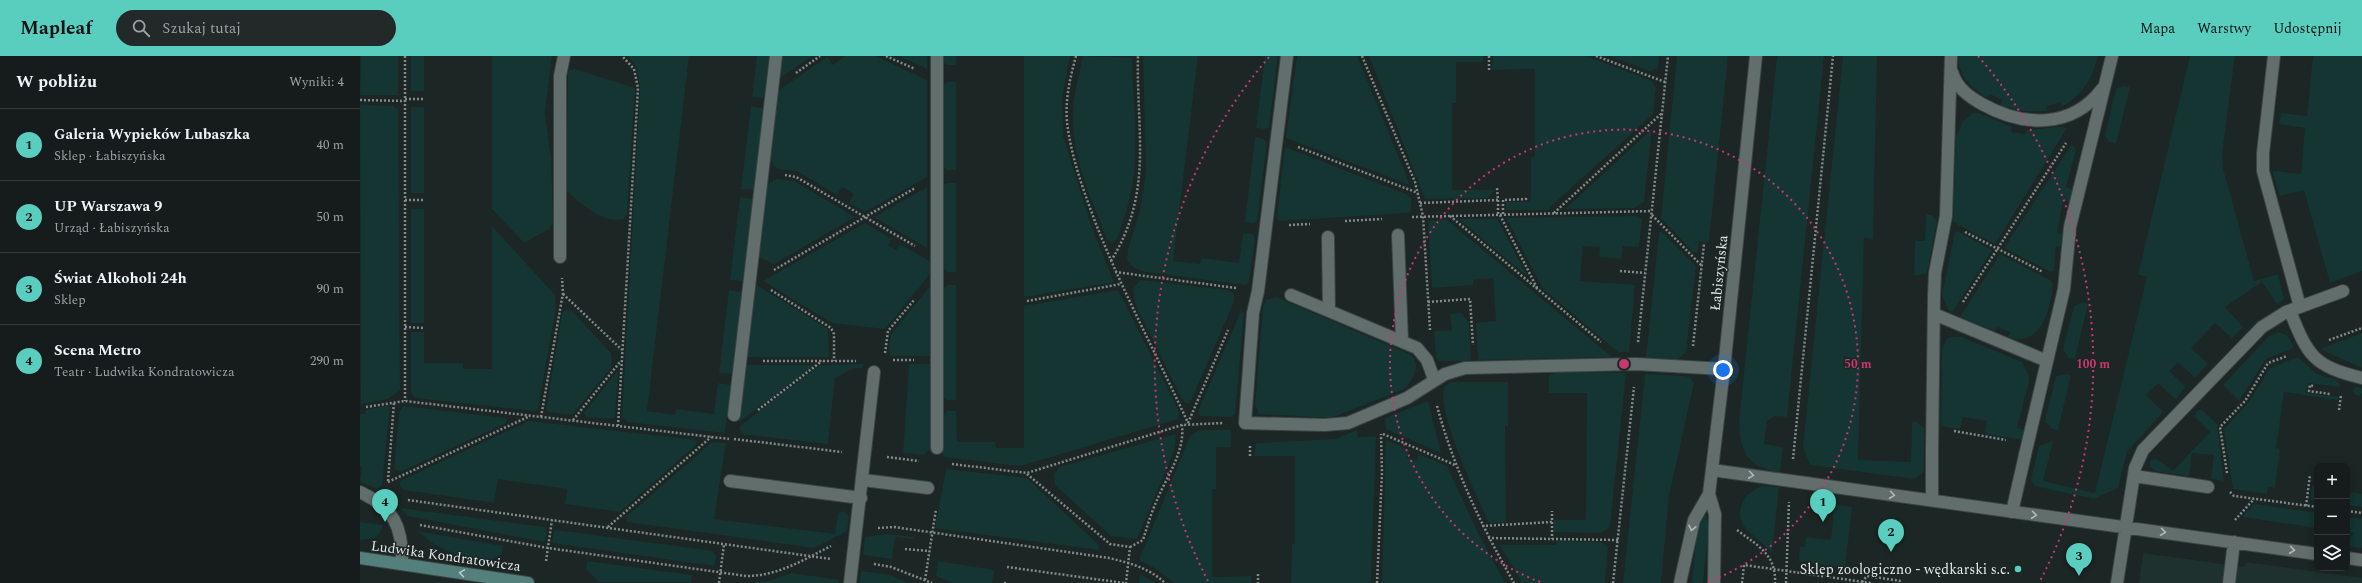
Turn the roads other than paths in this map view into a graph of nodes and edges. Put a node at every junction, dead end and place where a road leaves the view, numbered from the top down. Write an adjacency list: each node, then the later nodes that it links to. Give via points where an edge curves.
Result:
1 (564, 56): 13 (street, via 560,76)
2 (776, 56): 25 (street, via 752,282)
3 (937, 56): 26 (street)
4 (1287, 56): 24 (street, via 1258,291 1253,313 1245,423 1348,423 1407,398)
5 (1756, 56): 21 (street, Łabiszyńska)
6 (1951, 56): 9 (street)
7 (2112, 56): 10 (street)
8 (2274, 56): 16 (street, via 2262,171)
9 (1950, 69): 10 (street, via 1955,81 1972,98 2016,119 2046,120 2075,113 2096,97); 18 (street, via 1945,222 1935,278)
10 (2105, 85): 20 (street, via 2070,227 2065,283)
11 (1398, 235): 19 (street)
12 (1328, 237): 17 (street)
13 (560, 257)
14 (2343, 291): 16 (street)
15 (1291, 295): 17 (street)
16 (2295, 309): 23 (street, via 2307,349 2315,359 2328,368); 28 (street, via 2272,319 2258,330 2143,450)
17 (1329, 310): 19 (street)
18 (1934, 314): 20 (street); 36 (street)
19 (1402, 341): 24 (street, via 1425,355)
20 (2047, 361): 37 (street)
21 (1724, 369): 24 (street, via 1632,364 1474,367 1451,372); 27 (street, Łabiszyńska)
22 (874, 372): 29 (street)
23 (2362, 378)
24 (1434, 380)
25 (734, 415)
26 (937, 448)
27 (1712, 470): 34 (street, Łabiszyńska); 36 (street, one-way to 36)
28 (2134, 476): 31 (street); 38 (street)
29 (863, 480): 32 (street); 35 (street)
30 (730, 481): 35 (street)
31 (2208, 487)
32 (928, 488)
33 (364, 494): 44 (street, via 387,509 395,521 400,537)
34 (1709, 494): 47 (street, Łabiszyńska, one-way to 47, via 1694,520); 48 (street, Łabiszyńska, via 1714,514)
35 (861, 498): 46 (street)
36 (1932, 500): 37 (street)
37 (2012, 512): 38 (street, one-way to 38)
38 (2124, 527): 39 (street, one-way to 39); 49 (street)
39 (2234, 542): 40 (street, one-way to 40); 50 (street)
40 (2314, 554)
41 (360, 558): 44 (main road, Ludwika Kondratowicza)
42 (2350, 558): 43 (street)
43 (2362, 560)
44 (402, 564): 45 (main road, Ludwika Kondratowicza, one-way to 44)
45 (528, 583)
46 (850, 583)
47 (1680, 583)
48 (1714, 583)
49 (2117, 583)
50 (2229, 583)

